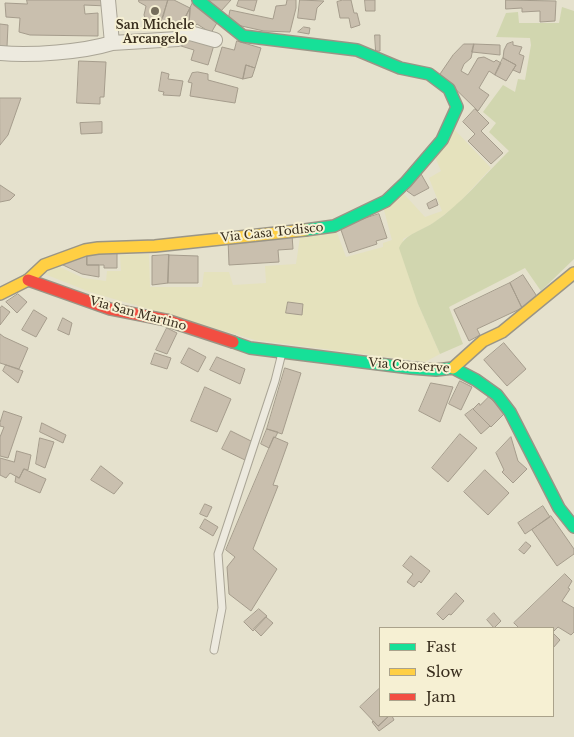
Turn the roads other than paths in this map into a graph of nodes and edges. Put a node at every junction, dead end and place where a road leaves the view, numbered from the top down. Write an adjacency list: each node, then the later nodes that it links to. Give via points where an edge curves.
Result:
1 (108, 0): 4 (street)
2 (198, 0): 7 (street, Via Casa Todisco, via 243,36 357,50 400,68 429,74 450,89 457,107 442,140 386,201 334,226 155,246 84,250 44,265)
3 (215, 40): 4 (street, via 190,33 178,39)
4 (112, 42): 5 (street, via 95,48)
5 (0, 53)
6 (574, 273): 11 (street, via 502,332 483,341)
7 (28, 280): 8 (street); 9 (street, Via San Martino, via 110,309 166,320)
8 (0, 294)
9 (222, 339): 10 (street, Via Conserve, via 250,348)
10 (282, 352): 11 (street, Via Conserve, via 411,368); 13 (lane, via 218,554 222,608)
11 (453, 368): 12 (street, Via Conserve, via 497,395 510,412 559,508)
12 (574, 527)
13 (214, 650)

